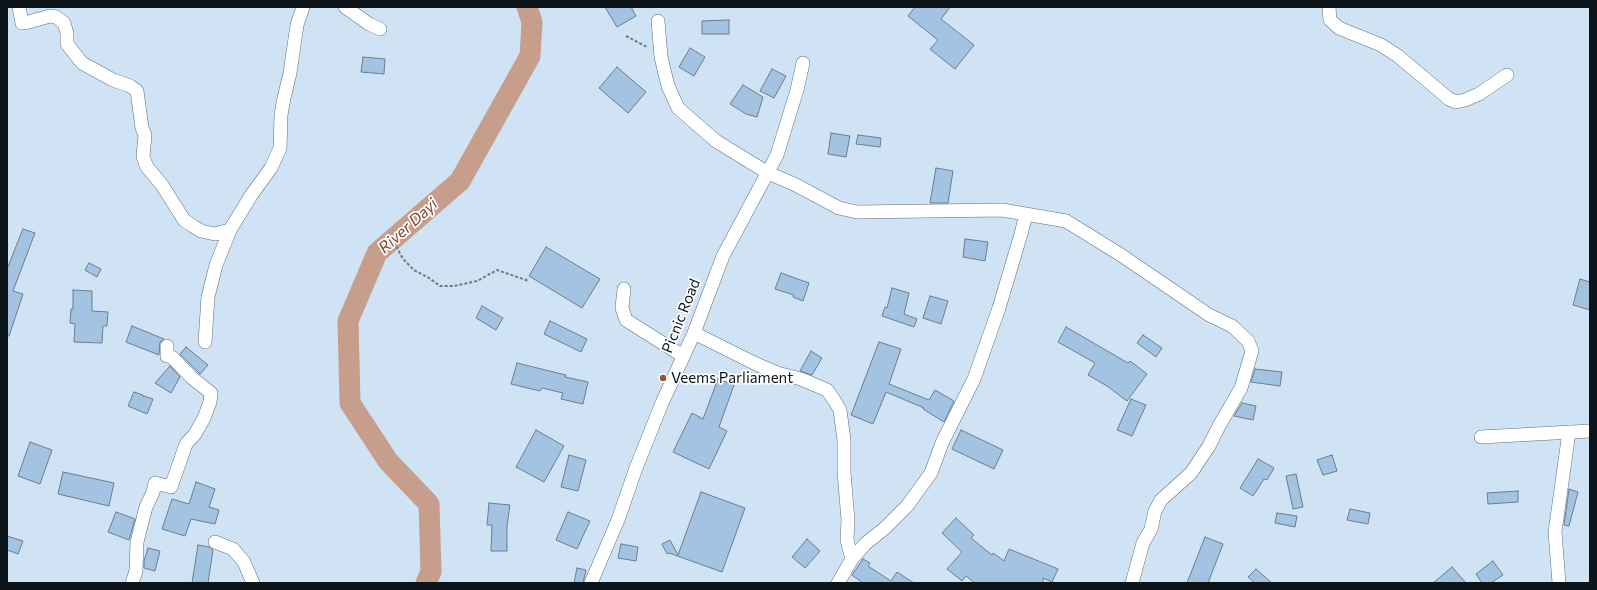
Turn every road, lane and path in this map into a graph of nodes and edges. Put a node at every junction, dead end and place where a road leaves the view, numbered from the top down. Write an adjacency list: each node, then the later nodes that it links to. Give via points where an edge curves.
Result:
1 (19, 7): 13 (street, via 22,22 25,23 50,16 56,17 64,23 67,44 82,63 137,91 145,135 144,157 147,167 184,220 201,232 216,234)
2 (303, 7): 13 (street, via 297,25 281,115 280,148 271,168)
3 (345, 7): 6 (street)
4 (1329, 7): 10 (street, via 1330,20 1339,28 1381,45 1456,102 1479,94)
5 (658, 20): 11 (street, via 661,57 668,86 678,108 716,141)
6 (380, 29)
7 (626, 36): 8 (path)
8 (648, 47)
9 (803, 63): 11 (street, Picnic Road, via 777,155)
10 (1507, 75)
11 (768, 173): 12 (street, via 801,187 839,208 857,212 1002,210); 17 (street, Picnic Road, via 722,256)
12 (1026, 214): 25 (street, via 999,308 974,379 942,443 931,473 907,506); 30 (street, via 1066,221 1209,315 1232,326 1248,341 1252,351 1241,388 1209,446 1191,473 1166,495 1154,511 1151,529)
13 (230, 230): 18 (street, via 216,265 208,297)
14 (394, 242): 15 (path, via 403,259 414,270 440,286 477,281 497,270)
15 (529, 281)
16 (624, 289): 20 (street, via 622,308 626,320)
17 (694, 333): 20 (street, Picnic Road); 25 (street, via 754,363 778,373 801,378 827,390 834,400 840,410 844,440 847,540)
18 (206, 342)
19 (167, 346): 26 (street, via 167,356 172,357 211,393 210,402 196,434 186,444 171,487 155,483 137,542 136,571)
20 (683, 356): 28 (street, Picnic Road, via 662,403)
21 (1590, 431): 22 (street)
22 (1569, 432): 23 (street); 31 (street, via 1555,532)
23 (1481, 437)
24 (215, 542): 27 (street, via 233,549 244,562)
25 (852, 559): 29 (street)
26 (132, 583)
27 (253, 583)
28 (592, 583)
29 (838, 583)
30 (1132, 583)
31 (1559, 583)

